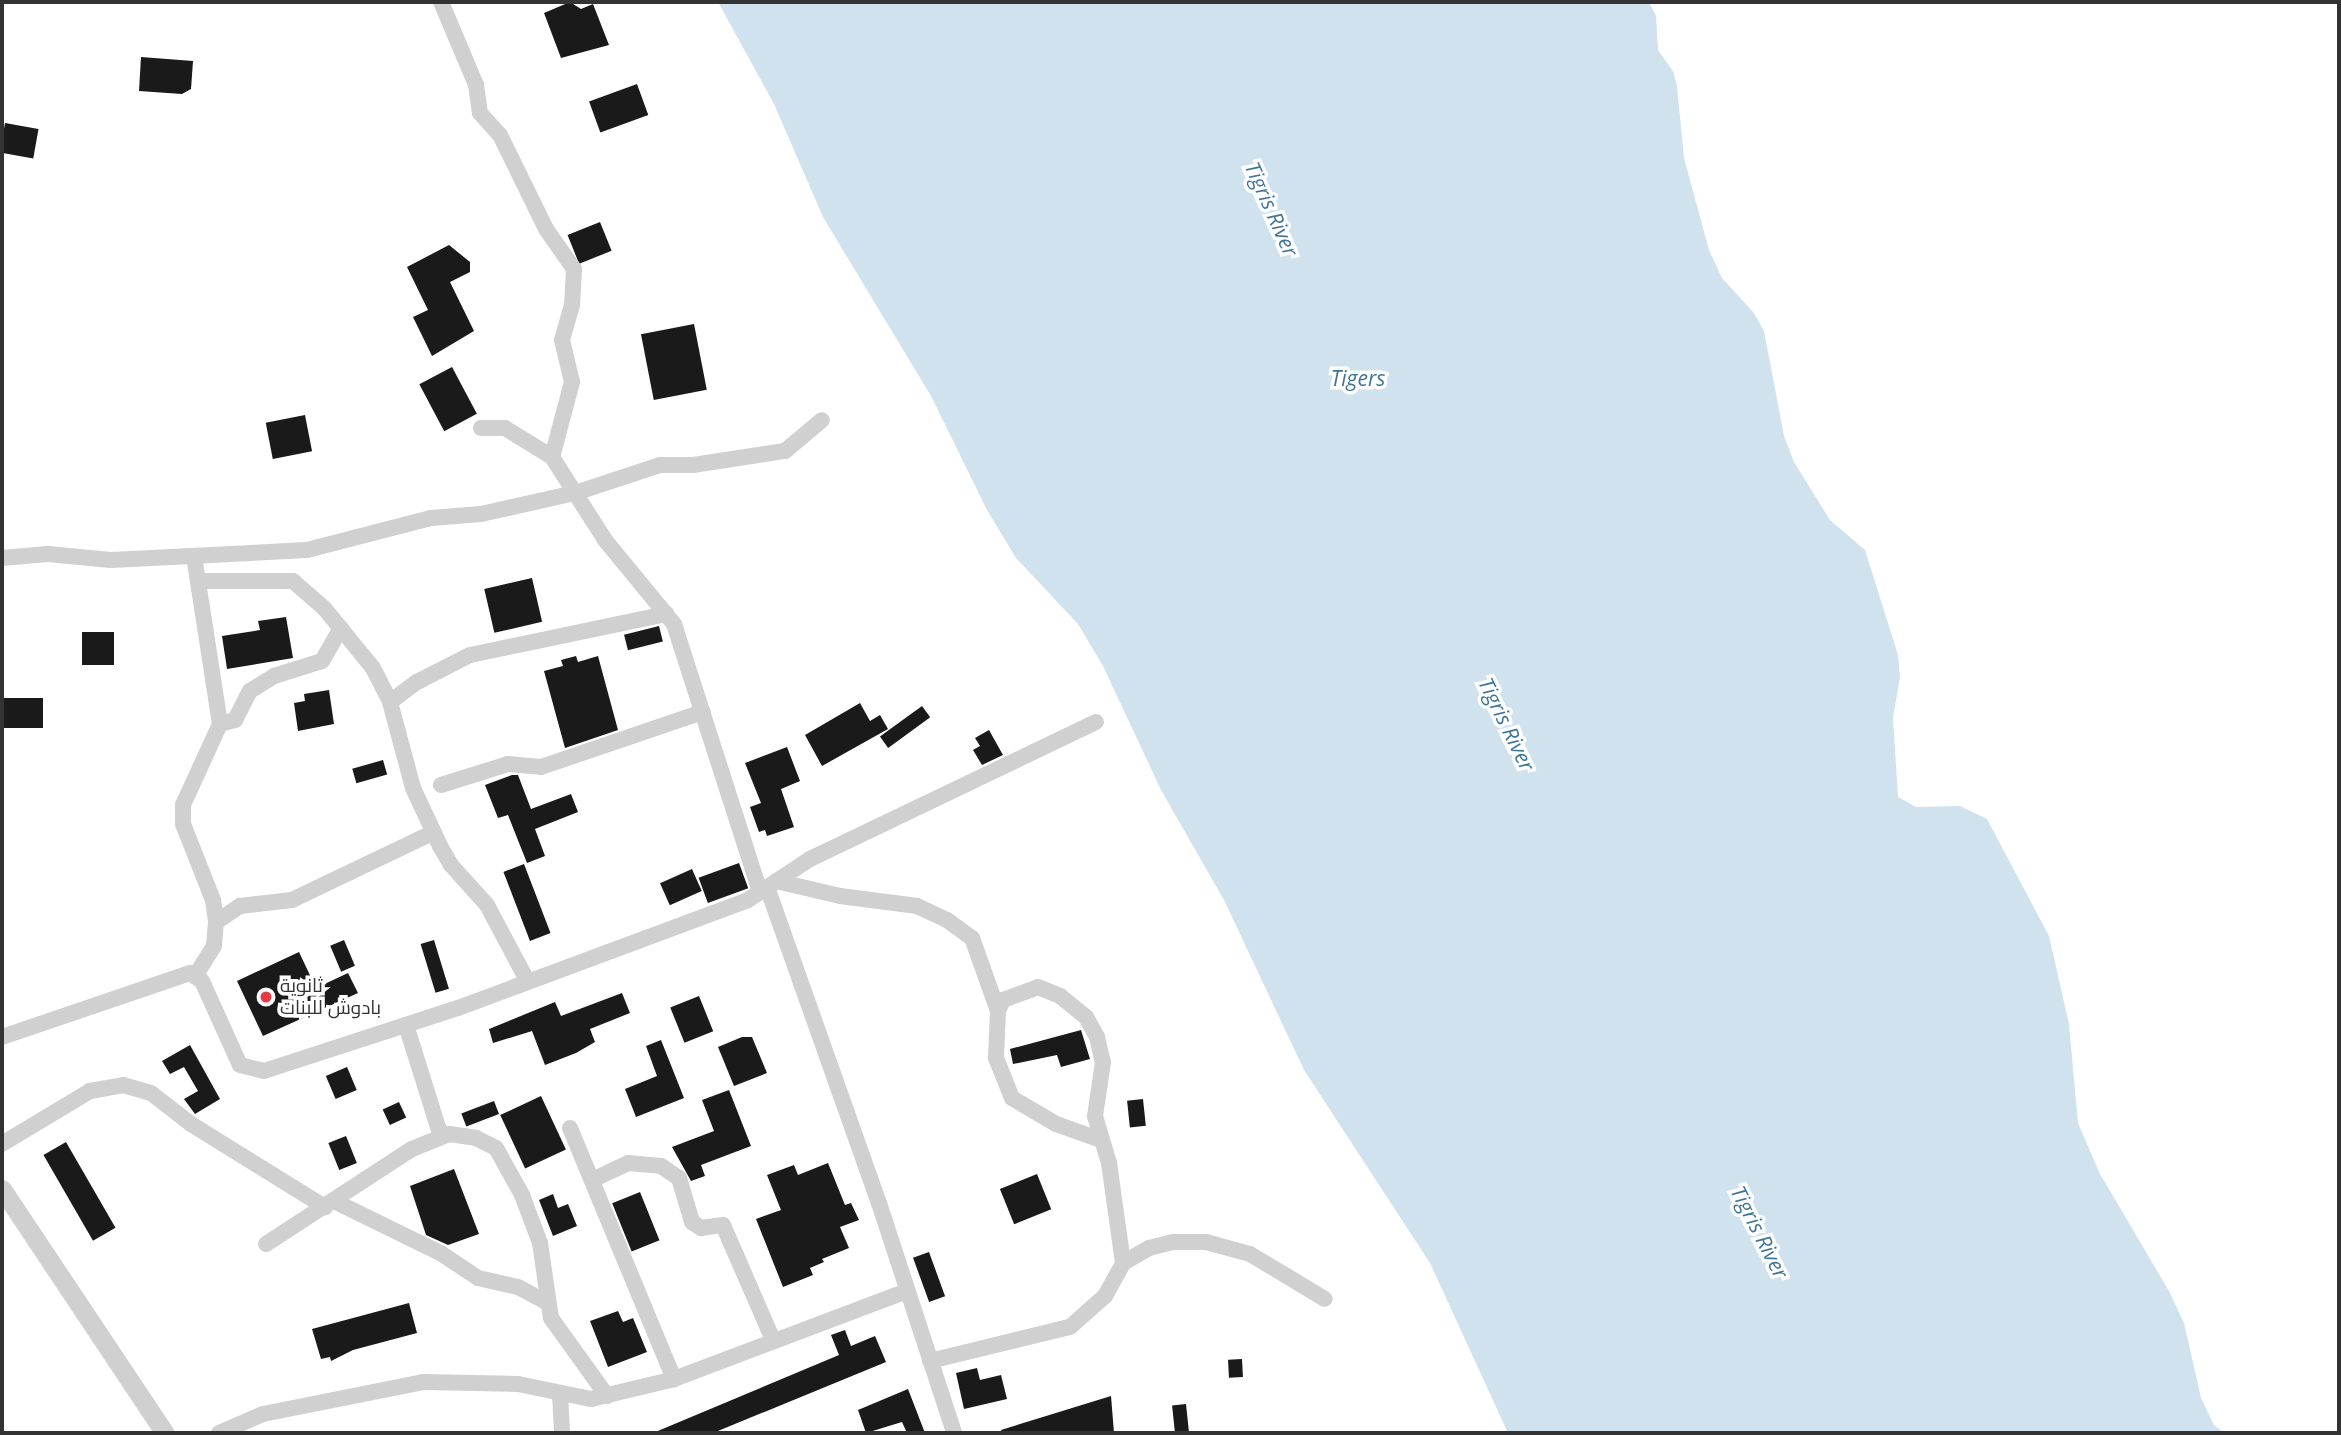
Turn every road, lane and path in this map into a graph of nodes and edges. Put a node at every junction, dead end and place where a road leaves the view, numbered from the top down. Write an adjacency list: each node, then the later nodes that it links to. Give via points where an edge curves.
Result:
1 (441, 2): 4 (street, via 477,85 480,113 500,135 546,229 574,269 572,305 562,340 572,382)
2 (822, 421): 5 (street, via 785,451 660,465)
3 (481, 428): 4 (street, via 505,428)
4 (552, 457): 5 (street)
5 (575, 493): 6 (street, via 481,514 431,518 307,550); 9 (street, via 629,573)
6 (194, 556): 7 (street); 8 (street)
7 (2, 558)
8 (199, 581): 10 (street, via 293,581); 14 (street)
9 (667, 614): 11 (street, via 470,655 417,682); 12 (street)
10 (341, 628): 11 (street, via 373,668); 14 (street, via 322,660 274,676 250,691 235,720)
11 (390, 702): 16 (street, via 413,788)
12 (703, 712): 15 (street, via 541,767 508,764); 17 (street)
13 (1096, 722): 17 (street, via 810,859)
14 (220, 724): 18 (street, via 183,805 183,824 213,900)
15 (441, 786)
16 (434, 832): 18 (street, via 292,900 240,905); 20 (street, via 451,865 487,905)
17 (767, 887): 20 (street); 21 (street, via 917,906 947,919 972,937); 33 (street)
18 (216, 922): 19 (street, via 214,946)
19 (196, 975): 22 (street, via 247,1071 264,1071); 23 (street, via 179,973)
20 (528, 982): 22 (street)
21 (998, 1011): 26 (street, via 996,1058 1012,1098 1056,1124); 26 (street, via 1003,1000 1038,987 1060,996 1086,1017 1103,1062 1094,1116)
22 (406, 1025): 25 (street)
23 (2, 1037)
24 (570, 1128): 28 (street)
25 (441, 1138): 30 (street, via 412,1149); 35 (street, via 476,1138 496,1148 522,1195 540,1243)
26 (1101, 1140): 32 (street, via 1109,1163)
27 (2, 1144): 30 (street, via 90,1091 123,1085 151,1093 191,1124)
28 (592, 1180): 36 (street, via 628,1163 661,1166 679,1178 692,1222 701,1228 723,1225); 38 (street)
29 (2, 1189): 41 (street)
30 (330, 1204): 31 (street); 35 (street, via 442,1254 478,1278 518,1287)
31 (266, 1244)
32 (1123, 1263): 34 (street, via 1173,1242 1206,1242 1250,1254); 37 (street, via 1105,1296 1070,1327)
33 (906, 1291): 36 (street); 37 (street)
34 (1325, 1299)
35 (548, 1303): 40 (street, via 551,1318)
36 (773, 1340): 38 (street)
37 (930, 1361): 44 (street)
38 (674, 1379): 40 (street)
39 (560, 1394): 40 (street, via 591,1399); 42 (street, via 483,1381 424,1382 263,1414); 43 (street)
40 (607, 1395)
41 (166, 1433)
42 (219, 1433)
43 (562, 1433)
44 (954, 1433)

